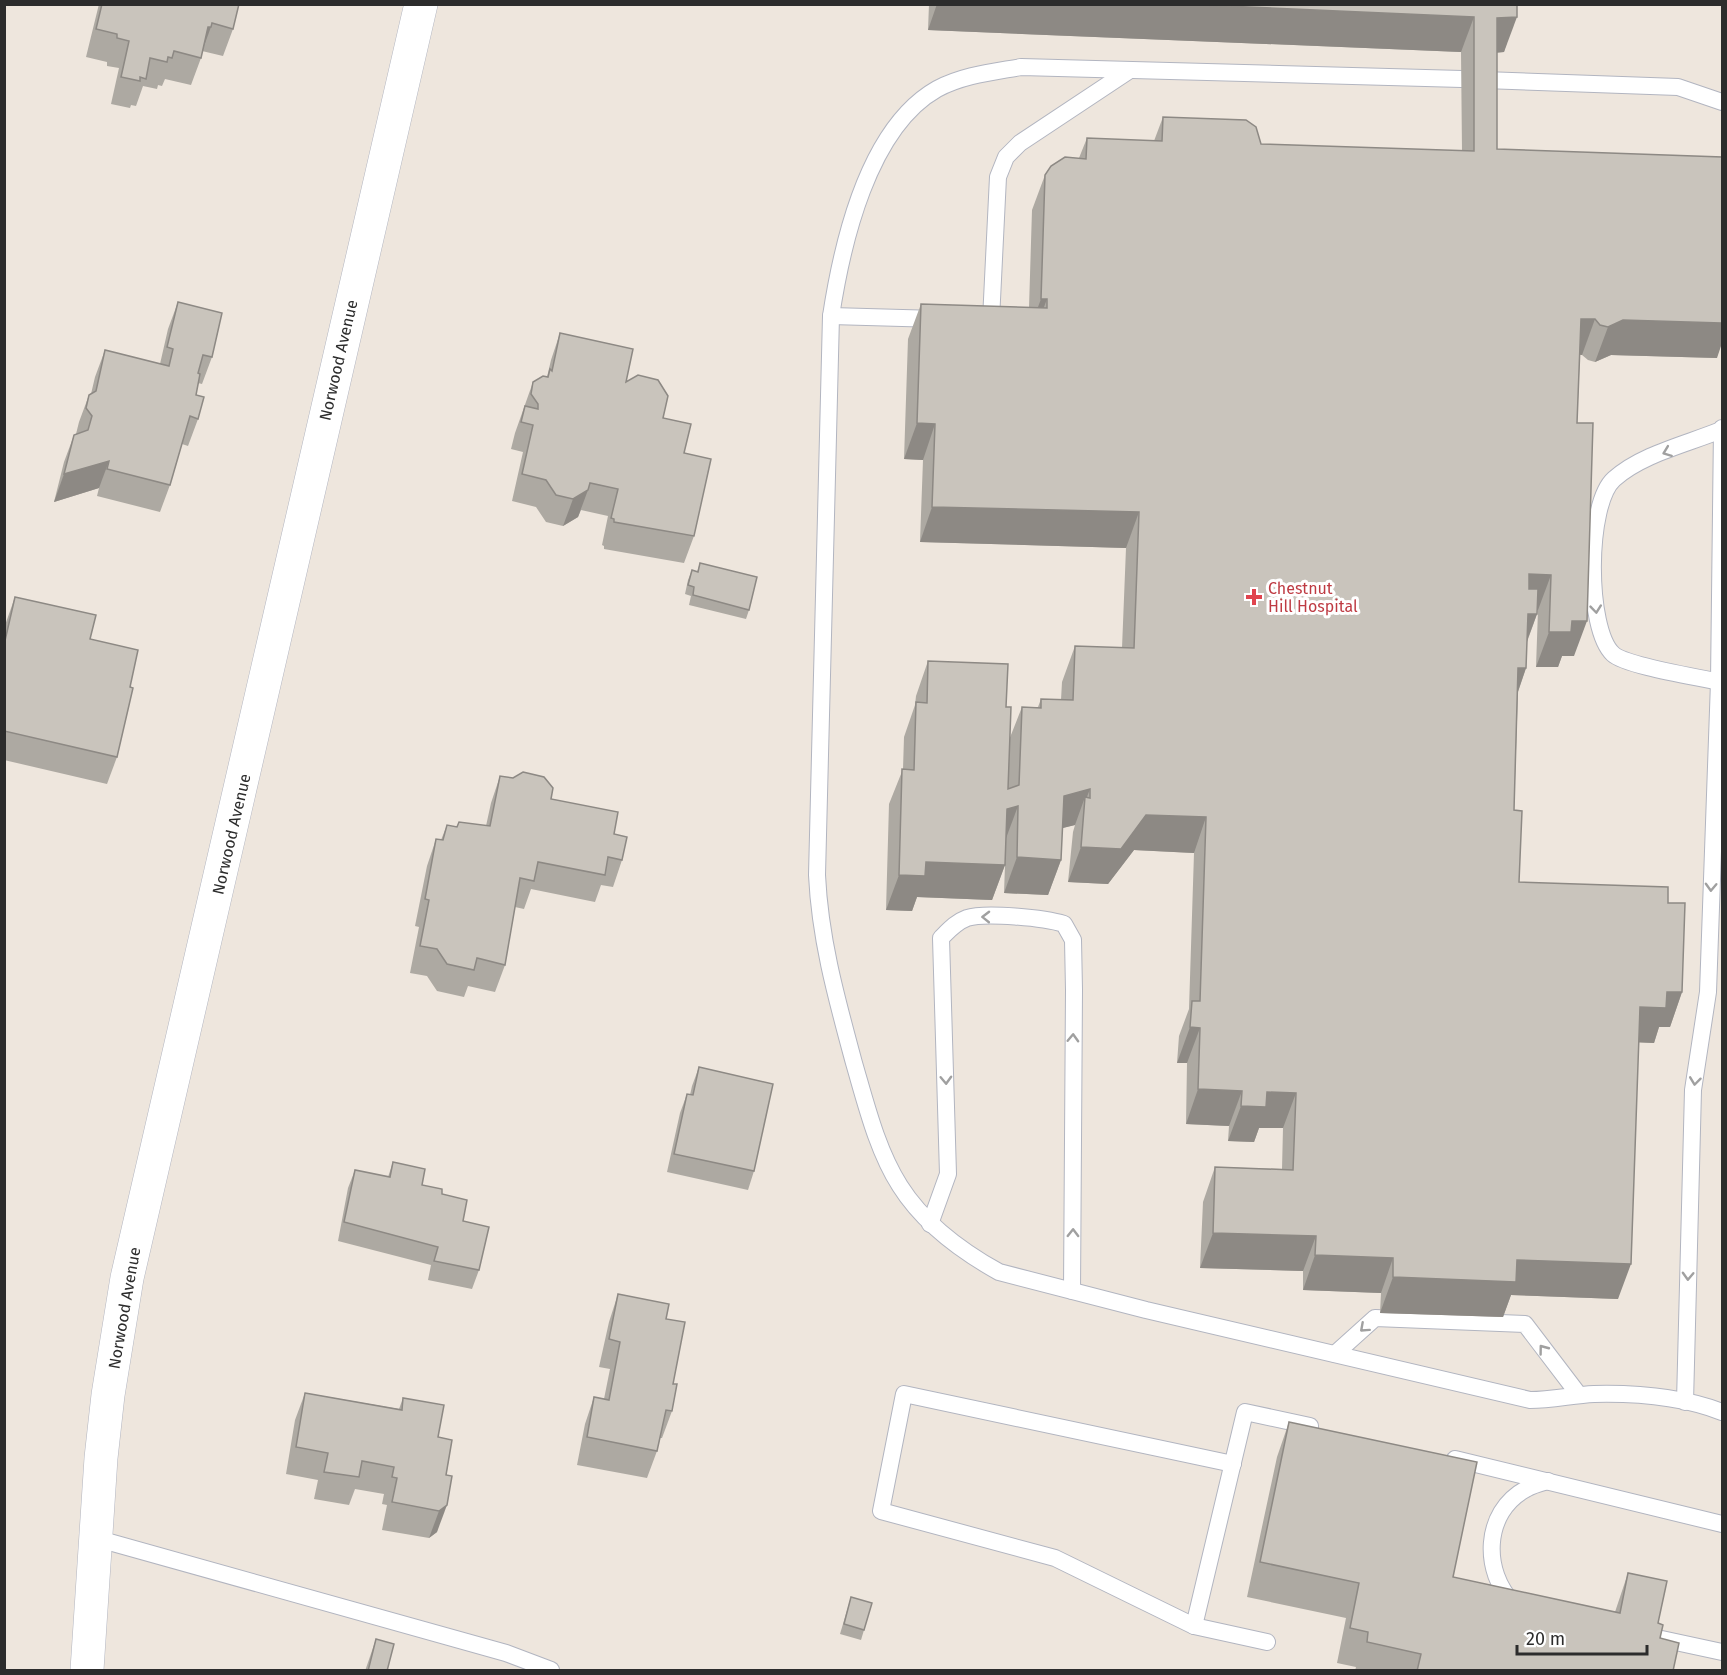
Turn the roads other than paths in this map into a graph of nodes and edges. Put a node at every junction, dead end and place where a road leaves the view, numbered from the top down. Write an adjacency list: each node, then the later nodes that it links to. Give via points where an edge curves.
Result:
1 (421, 4): 20 (street, Norwood Avenue, via 127,1278 108,1395)
2 (1131, 70): 3 (lane); 6 (lane, via 1021,67 985,73 936,90 912,109 888,139 857,204 845,241); 6 (lane, via 1052,119 1006,157 998,177 991,320)
3 (1461, 80)
4 (1484, 80): 5 (lane, via 1678,87)
5 (1722, 102)
6 (831, 316): 9 (lane, via 819,916 836,997 883,1151 900,1186)
7 (1722, 429): 8 (lane); 8 (lane, one-way to 8, via 1633,465 1611,481 1600,506 1594,537 1595,611 1602,640 1614,655)
8 (1719, 682): 13 (lane, one-way to 13, via 1708,992 1694,1090)
9 (930, 1224): 10 (lane, via 999,1272); 10 (lane, one-way to 9, via 1073,940 1064,924 1045,918 969,917 955,923 941,938 948,1174)
10 (1072, 1292): 11 (lane)
11 (1335, 1354): 12 (lane, via 1530,1400); 12 (lane, one-way to 11, via 1525,1324 1375,1318)
12 (1579, 1395): 13 (lane, via 1632,1395)
13 (1685, 1402): 14 (lane)
14 (1722, 1412)
15 (1326, 1430): 17 (lane, via 1245,1412)
16 (1441, 1456): 18 (lane)
17 (1233, 1464): 22 (lane); 22 (lane, via 904,1394 881,1511 1055,1558)
18 (1548, 1481): 19 (lane); 21 (lane, via 1526,1489 1507,1504 1495,1525 1490,1548 1493,1572 1503,1593 1521,1611)
19 (1722, 1524)
20 (95, 1538): 26 (street, Norwood Avenue); 27 (lane, via 506,1653)
21 (1532, 1613)
22 (1194, 1626): 24 (lane)
23 (1650, 1637): 25 (lane)
24 (1267, 1642)
25 (1722, 1652)
26 (87, 1671)
27 (551, 1671)

